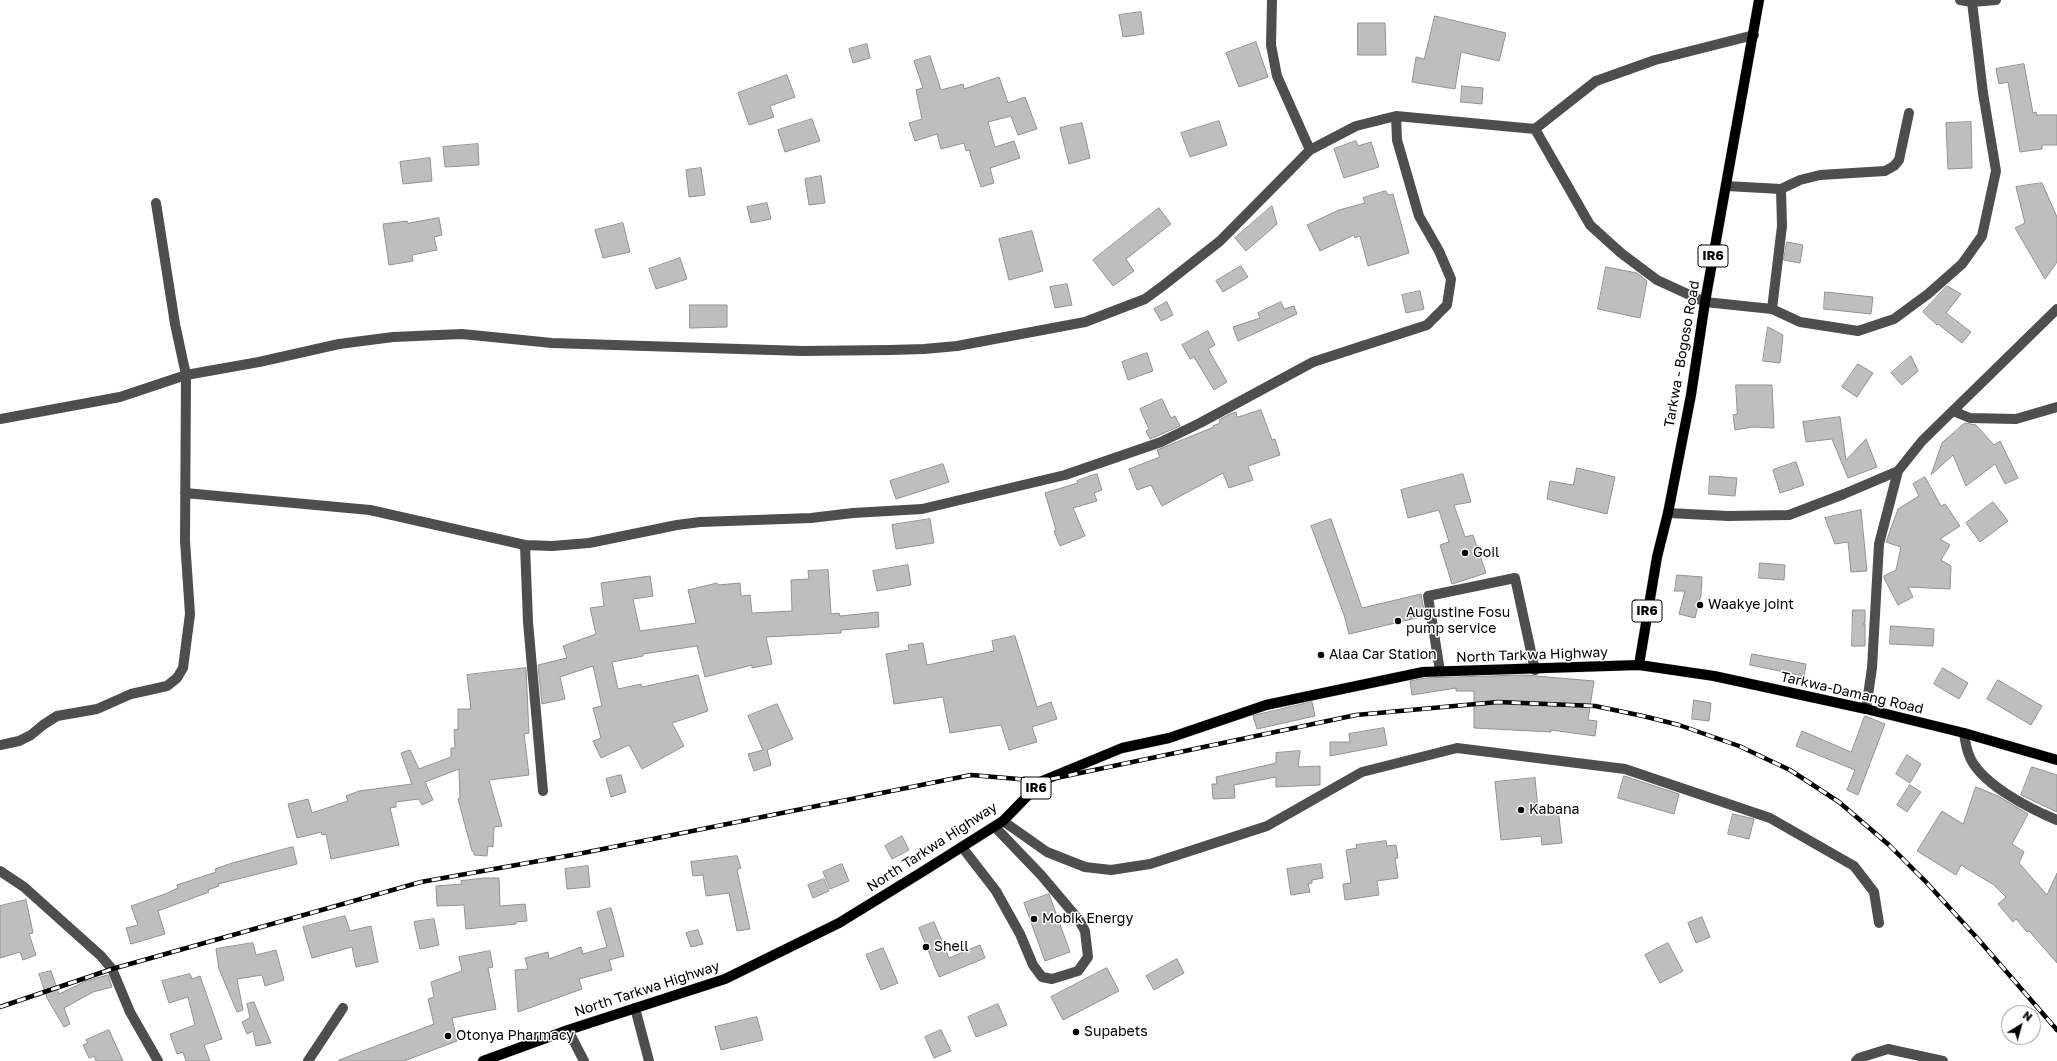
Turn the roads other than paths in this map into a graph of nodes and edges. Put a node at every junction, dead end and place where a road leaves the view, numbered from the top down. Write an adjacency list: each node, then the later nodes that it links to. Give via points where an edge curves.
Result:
1 (1272, 0): 10 (street, via 1271,45 1277,76)
2 (1759, 0): 6 (main road, Tarkwa - Bogoso Road / IR6)
3 (1960, 0): 5 (street)
4 (1996, 0): 5 (street)
5 (1972, 2): 15 (street, via 1996,171 1982,236 1962,264 1894,319 1858,331 1800,322)
6 (1754, 35): 9 (street, via 1655,60 1596,81); 11 (main road, Tarkwa - Bogoso Road / IR6)
7 (1908, 113): 12 (street, via 1899,160 1894,166 1885,171 1820,175 1800,180)
8 (1396, 116): 9 (street); 10 (street, via 1356,126); 24 (street, via 1398,146 1419,216 1451,279 1447,305 1427,326 1313,362 1161,442 1065,475 950,503 922,509 811,518 700,522 589,543 552,546)
9 (1535, 128): 14 (street, via 1590,225 1657,280)
10 (1310, 150): 17 (street, via 1220,241 1164,285 1145,299 1085,322 957,346 890,350 802,351 552,343 462,334 393,337 339,344)
11 (1726, 186): 12 (street); 14 (main road, Tarkwa - Bogoso Road / IR6)
12 (1781, 189): 15 (street, via 1782,226)
13 (156, 203): 17 (street, via 175,324)
14 (1705, 302): 15 (street); 23 (main road, Tarkwa - Bogoso Road / IR6, via 1691,395)
15 (1772, 309)
16 (2057, 309): 19 (street)
17 (186, 375): 20 (street, via 120,397); 22 (street)
18 (2057, 407): 19 (street, via 2016,419 1970,418)
19 (1952, 412): 21 (street, via 1922,441)
20 (0, 418)
21 (1898, 471): 23 (street, via 1789,515 1728,516); 28 (street, via 1879,544 1872,668)
22 (185, 493): 24 (street, via 370,510); 30 (street, via 190,614 186,654 183,668 177,678 167,686 131,694 97,709 57,716 31,735 19,741)
23 (1668, 513): 25 (main road, Tarkwa - Bogoso Road / IR6, via 1649,596)
24 (525, 544): 32 (street, via 528,622)
25 (1639, 665): 26 (main road, North Tarkwa Highway / IR6); 28 (main road, Tarkwa-Damang Road, via 1714,676)
26 (1535, 670): 27 (main road, North Tarkwa Highway / IR6); 27 (street, via 1515,578 1428,596)
27 (1440, 671): 34 (main road, North Tarkwa Highway / IR6, via 1423,672 1266,705 1169,738 1122,748 1042,781)
28 (1866, 709): 29 (main road, Tarkwa-Damang Road)
29 (1964, 733): 31 (main road, Tarkwa-Damang Road); 33 (street, via 1969,755 1978,770 2000,789)
30 (0, 745)
31 (2057, 760)
32 (543, 791)
33 (2057, 820)
34 (999, 824): 35 (main road, North Tarkwa Highway / IR6); 35 (street, via 1079,920 1085,931 1088,957 1078,971 1052,979 1042,977 1033,965 1020,934 996,891); 37 (street, via 1047,852 1084,867 1111,870 1150,864 1267,826 1362,772 1457,748 1624,769 1770,818 1854,866 1874,892)
35 (962, 847): 39 (main road, North Tarkwa Highway / IR6, via 839,923 725,979)
36 (0, 871): 41 (street, via 24,887 102,956 112,969 130,1012)
37 (1879, 923)
38 (343, 1008): 42 (street)
39 (635, 1008): 40 (main road, North Tarkwa Highway / IR6); 45 (street)
40 (568, 1030): 43 (main road, North Tarkwa Highway / IR6); 44 (street)
41 (158, 1061)
42 (308, 1061)
43 (483, 1061)
44 (584, 1061)
45 (649, 1061)
46 (1856, 1061): 47 (street, via 1888,1049)
47 (1943, 1061)

